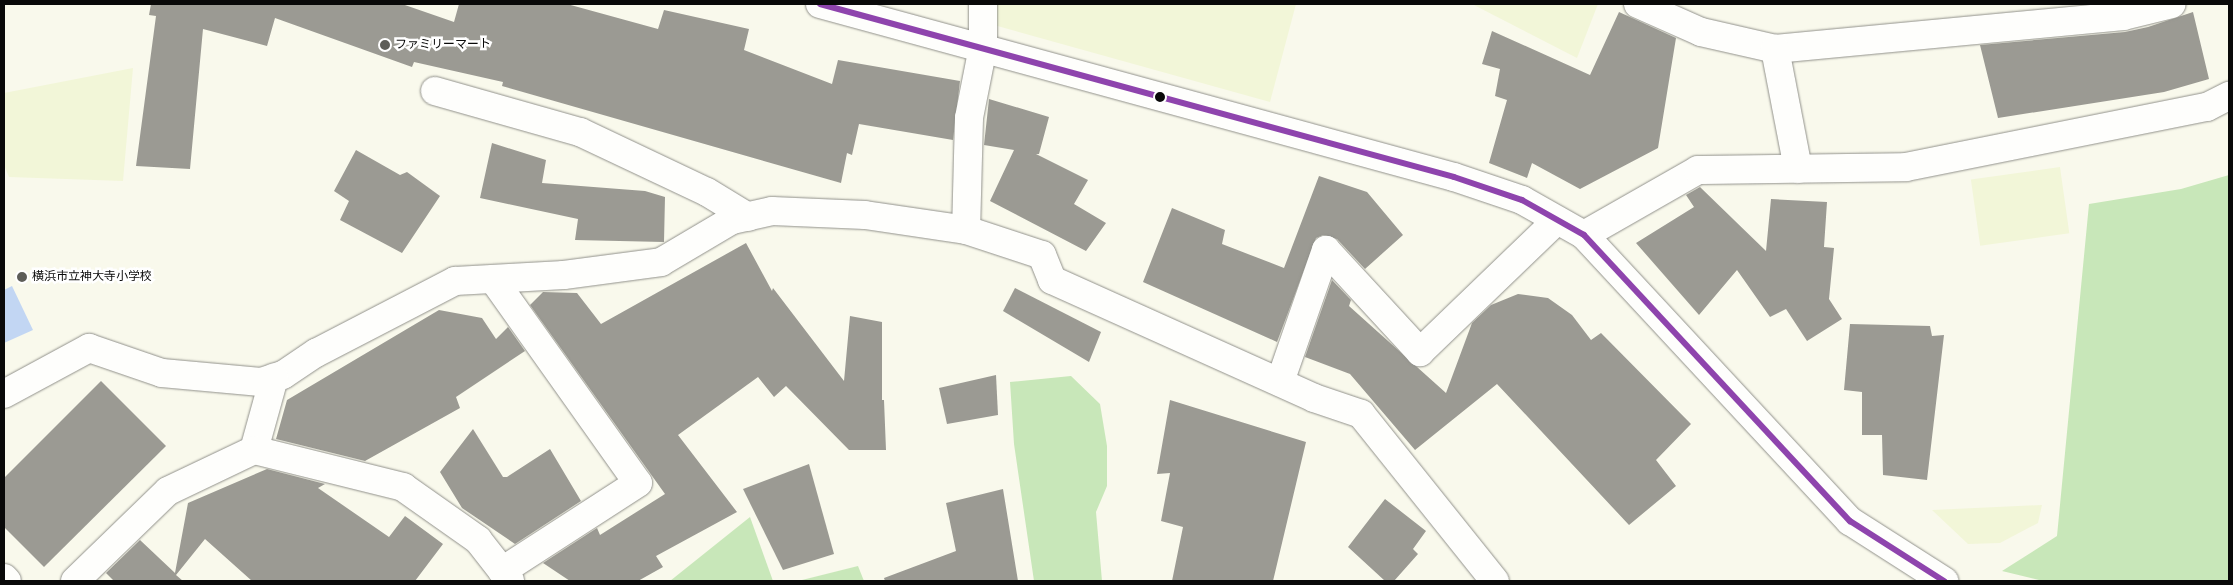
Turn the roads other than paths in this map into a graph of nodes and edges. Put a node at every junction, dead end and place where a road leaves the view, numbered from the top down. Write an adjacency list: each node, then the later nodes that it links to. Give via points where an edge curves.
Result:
1 (820, 4): 5 (street)
2 (983, 4): 5 (street)
3 (1638, 4): 6 (street, via 1701,32)
4 (2172, 4): 6 (street, via 2123,16)
5 (983, 47): 11 (street, via 1454,177 1522,200); 12 (street, via 970,118)
6 (1775, 48): 9 (street)
7 (435, 91): 10 (street, via 580,132 707,192)
8 (2229, 96): 9 (street, via 2207,107 1906,166)
9 (1798, 169): 13 (street, via 1698,170)
10 (748, 217): 12 (street, via 772,211 865,215); 14 (street, via 732,220 661,262 564,275)
11 (1557, 220): 13 (street); 16 (street, via 1420,352 1326,250)
12 (966, 230): 16 (street, via 1042,255 1052,280)
13 (1584, 234): 24 (street, via 1850,522)
14 (493, 279): 15 (street, via 455,281); 19 (street, via 638,483)
15 (274, 378): 17 (street, via 261,382 162,373 89,348); 18 (street)
16 (1280, 382): 23 (street, via 1314,398 1362,414)
17 (4, 394)
18 (254, 450): 19 (street, via 403,488 478,540); 22 (street, via 168,490)
19 (506, 576)
20 (4, 578): 21 (street)
21 (7, 581)
22 (75, 581)
23 (1495, 581)
24 (1944, 581)

